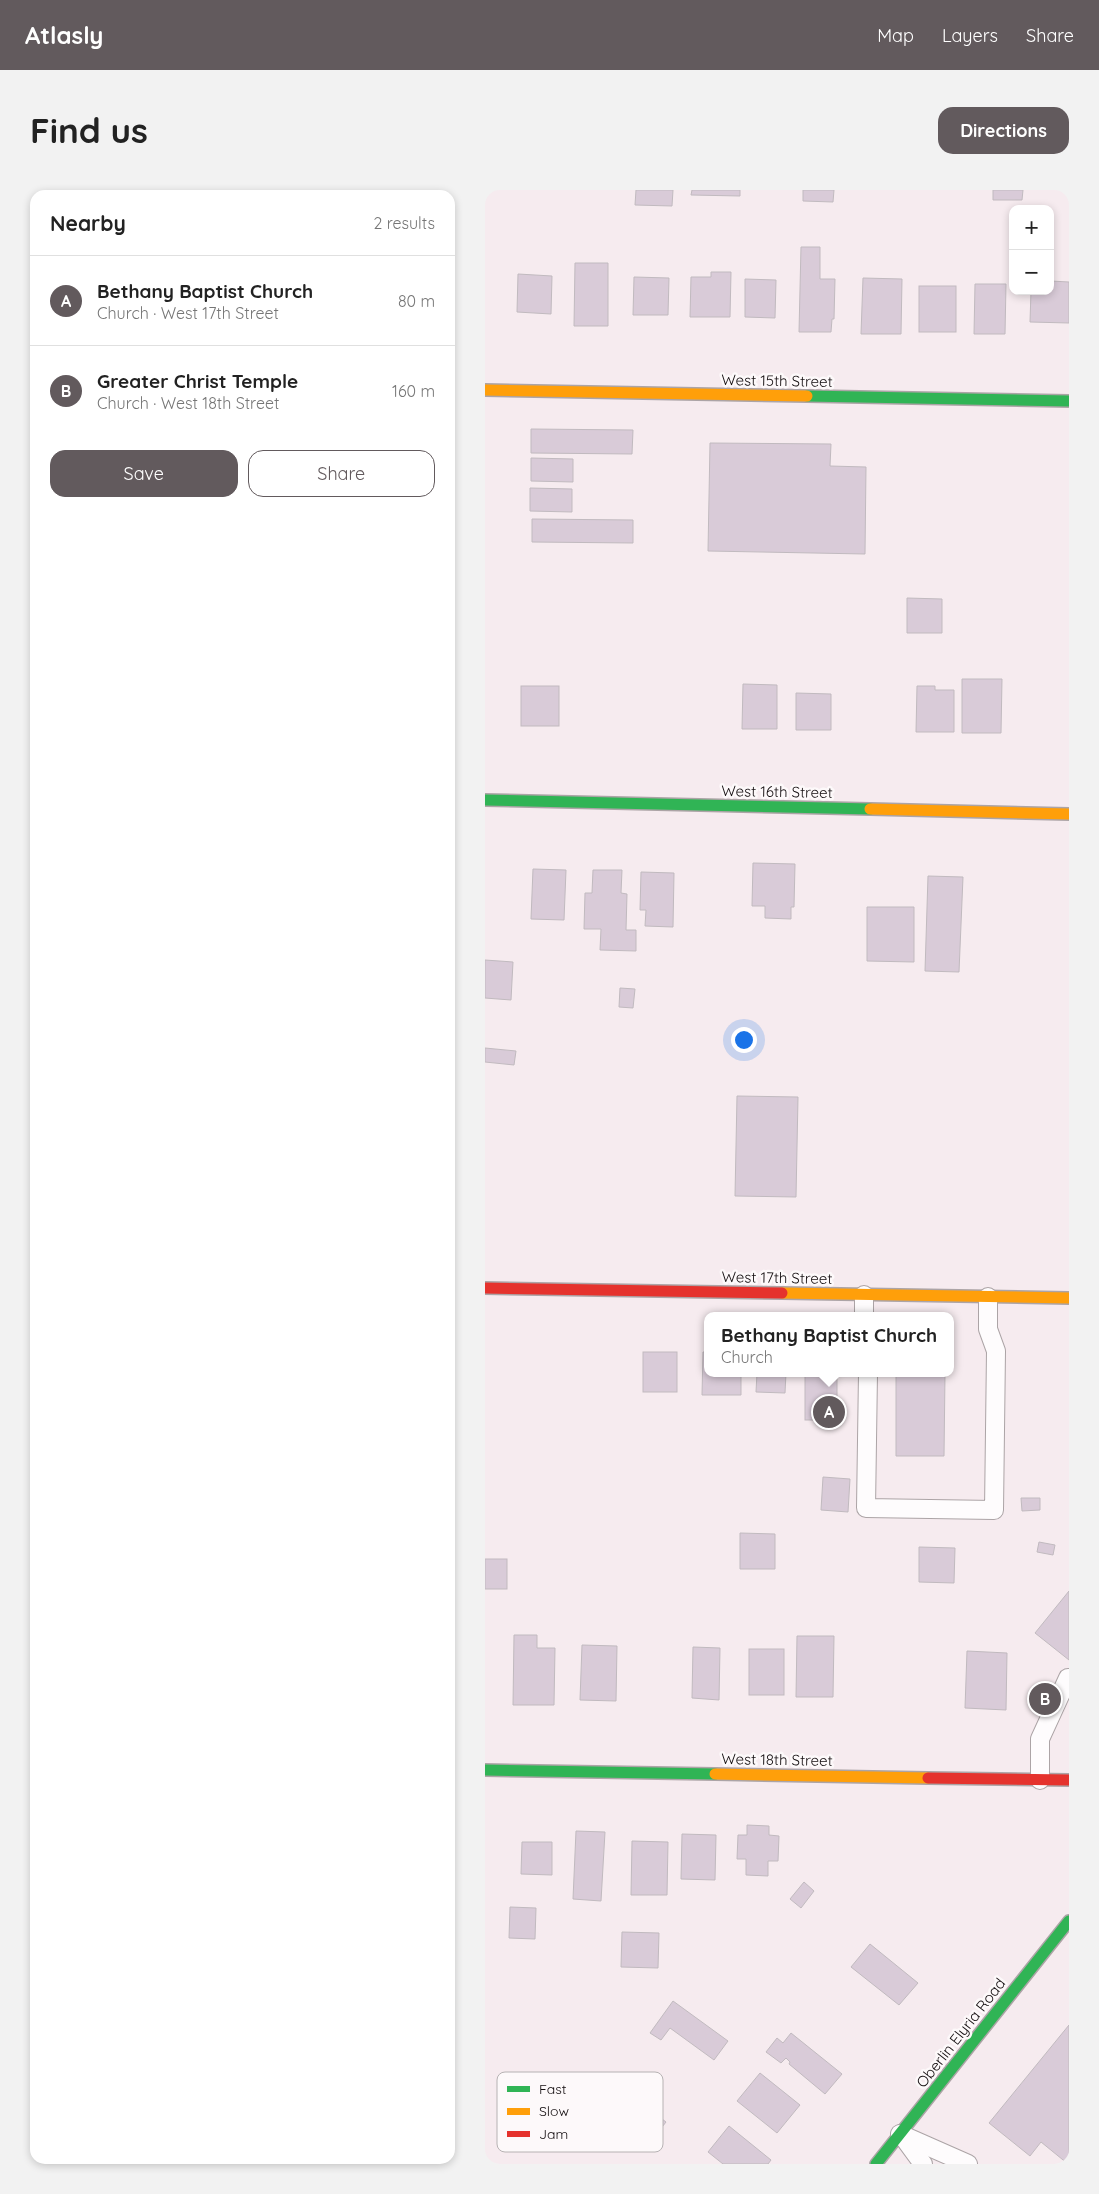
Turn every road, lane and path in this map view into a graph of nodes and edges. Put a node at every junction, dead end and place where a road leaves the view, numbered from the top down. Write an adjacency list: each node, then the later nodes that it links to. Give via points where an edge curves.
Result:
1 (485, 390): 2 (street, West 15th Street)
2 (1069, 401)
3 (485, 800): 4 (street, West 16th Street)
4 (1069, 814)
5 (485, 1288): 6 (street, West 17th Street)
6 (864, 1294): 7 (street, West 17th Street); 9 (lane)
7 (988, 1297): 8 (street, West 17th Street); 10 (lane, via 988,1329 996,1351 994,1510 866,1508)
8 (1069, 1298)
9 (863, 1312)
10 (868, 1377)
11 (1068, 1678): 13 (lane, via 1040,1739)
12 (485, 1770): 13 (street, West 18th Street)
13 (1040, 1780): 14 (street, West 18th Street)
14 (1069, 1780)
15 (1066, 1932): 16 (street, Oberlin Elyria Road)
16 (900, 2134): 17 (street, Oberlin Elyria Road); 18 (lane); 19 (lane)
17 (876, 2164)
18 (923, 2164)
19 (968, 2164)

